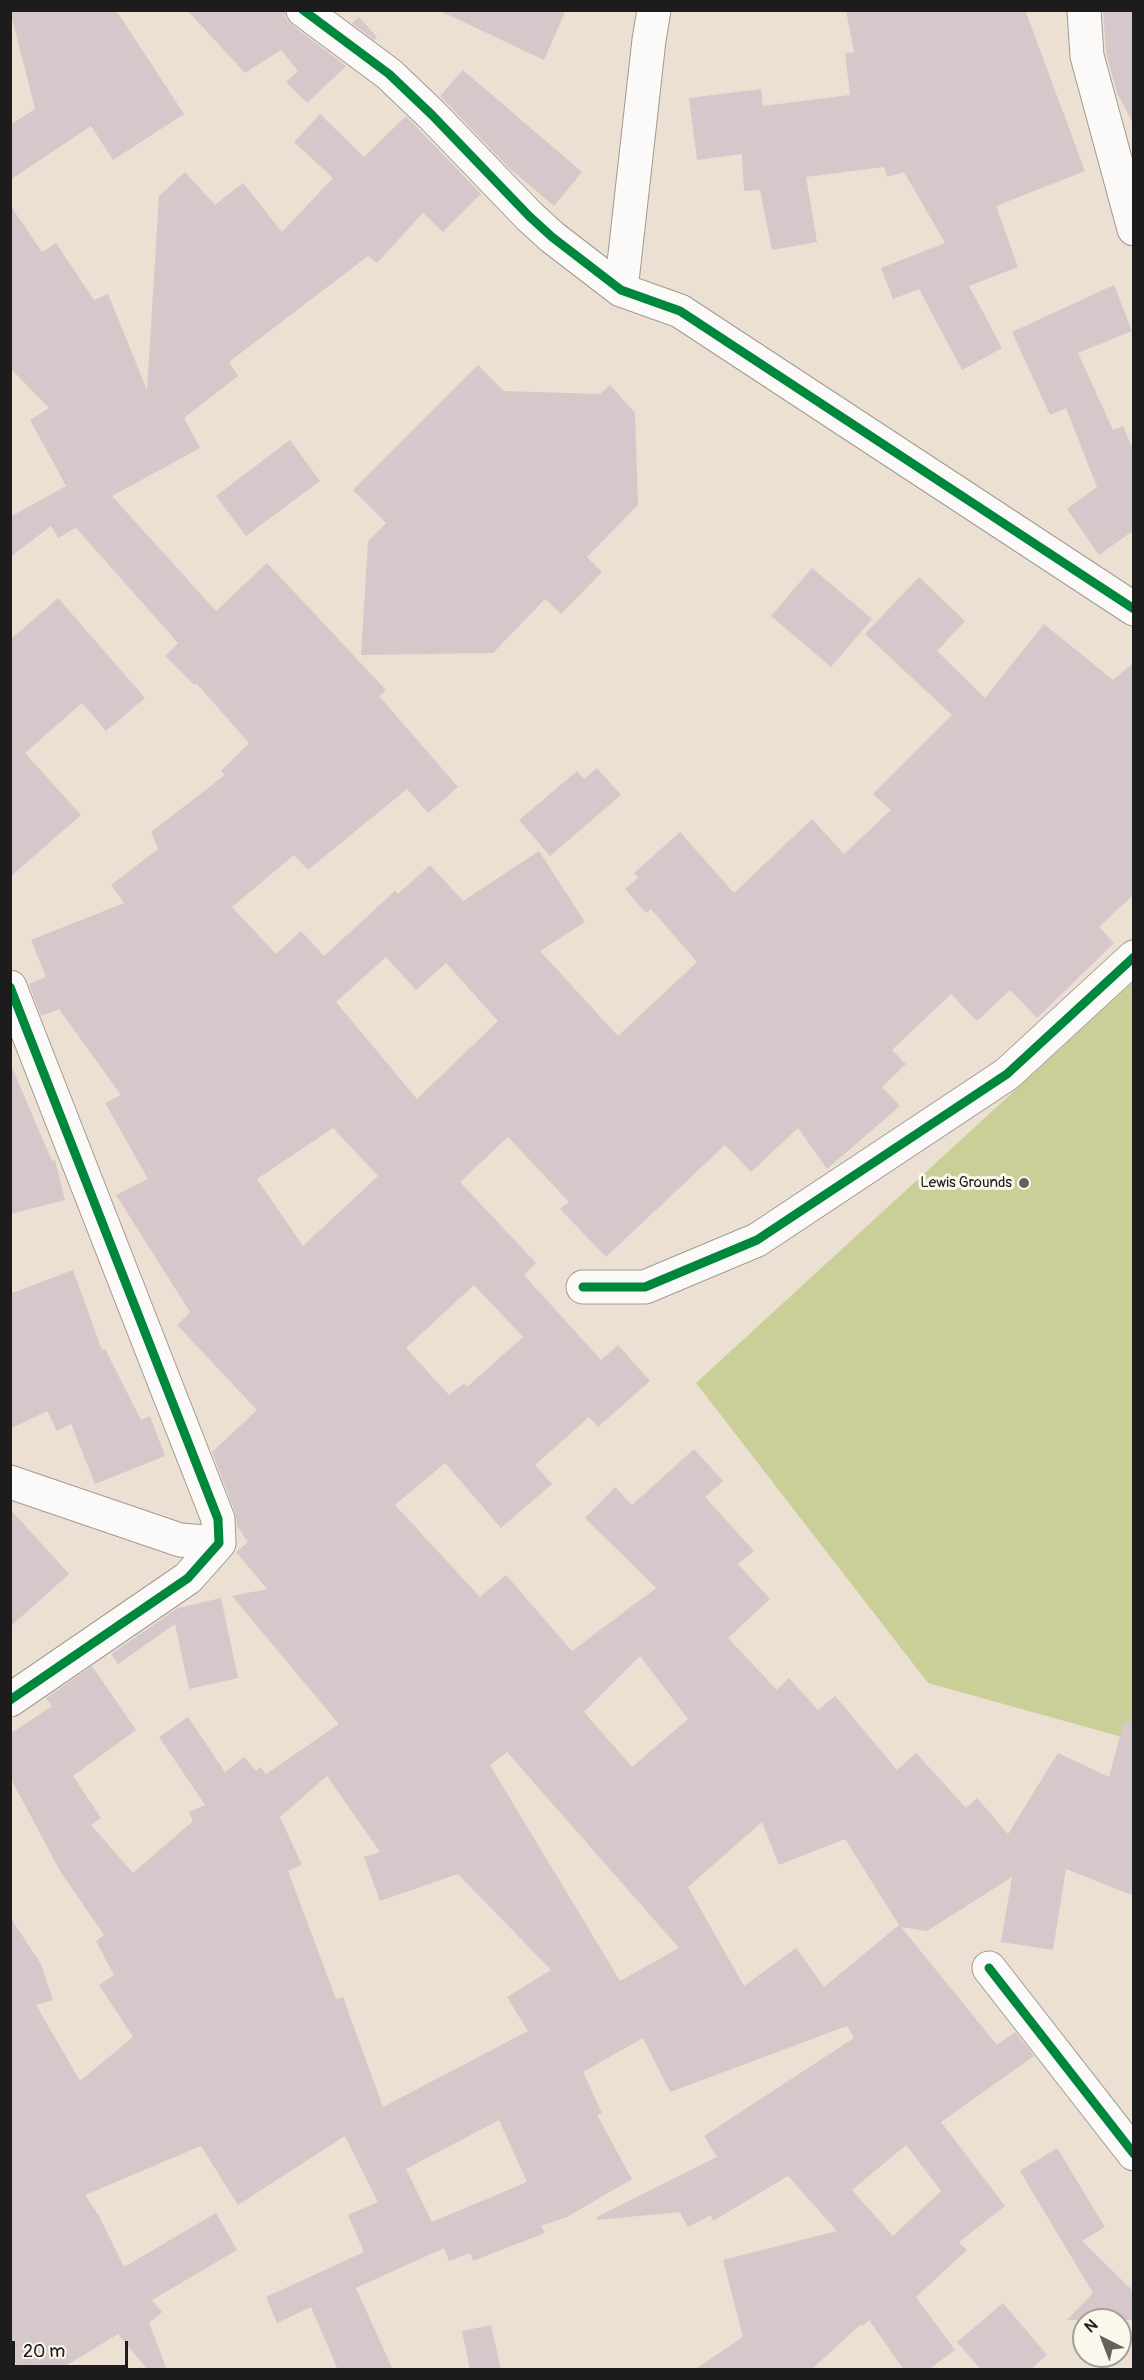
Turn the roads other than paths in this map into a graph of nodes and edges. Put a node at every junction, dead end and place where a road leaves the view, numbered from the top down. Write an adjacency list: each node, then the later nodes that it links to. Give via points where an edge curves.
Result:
1 (303, 10): 5 (street, via 389,74 529,216)
2 (654, 10): 5 (street)
3 (1084, 10): 4 (street, via 1087,56)
4 (1134, 229)
5 (621, 290): 6 (street, via 680,311)
6 (1134, 609)
7 (1134, 957): 9 (street, via 1007,1074 757,1240 645,1287)
8 (10, 987): 11 (street, via 218,1519)
9 (583, 1287)
10 (10, 1482): 11 (street, via 180,1540)
11 (219, 1544): 12 (street, via 188,1578)
12 (10, 1700)
13 (989, 1968): 14 (street)
14 (1134, 2154)

